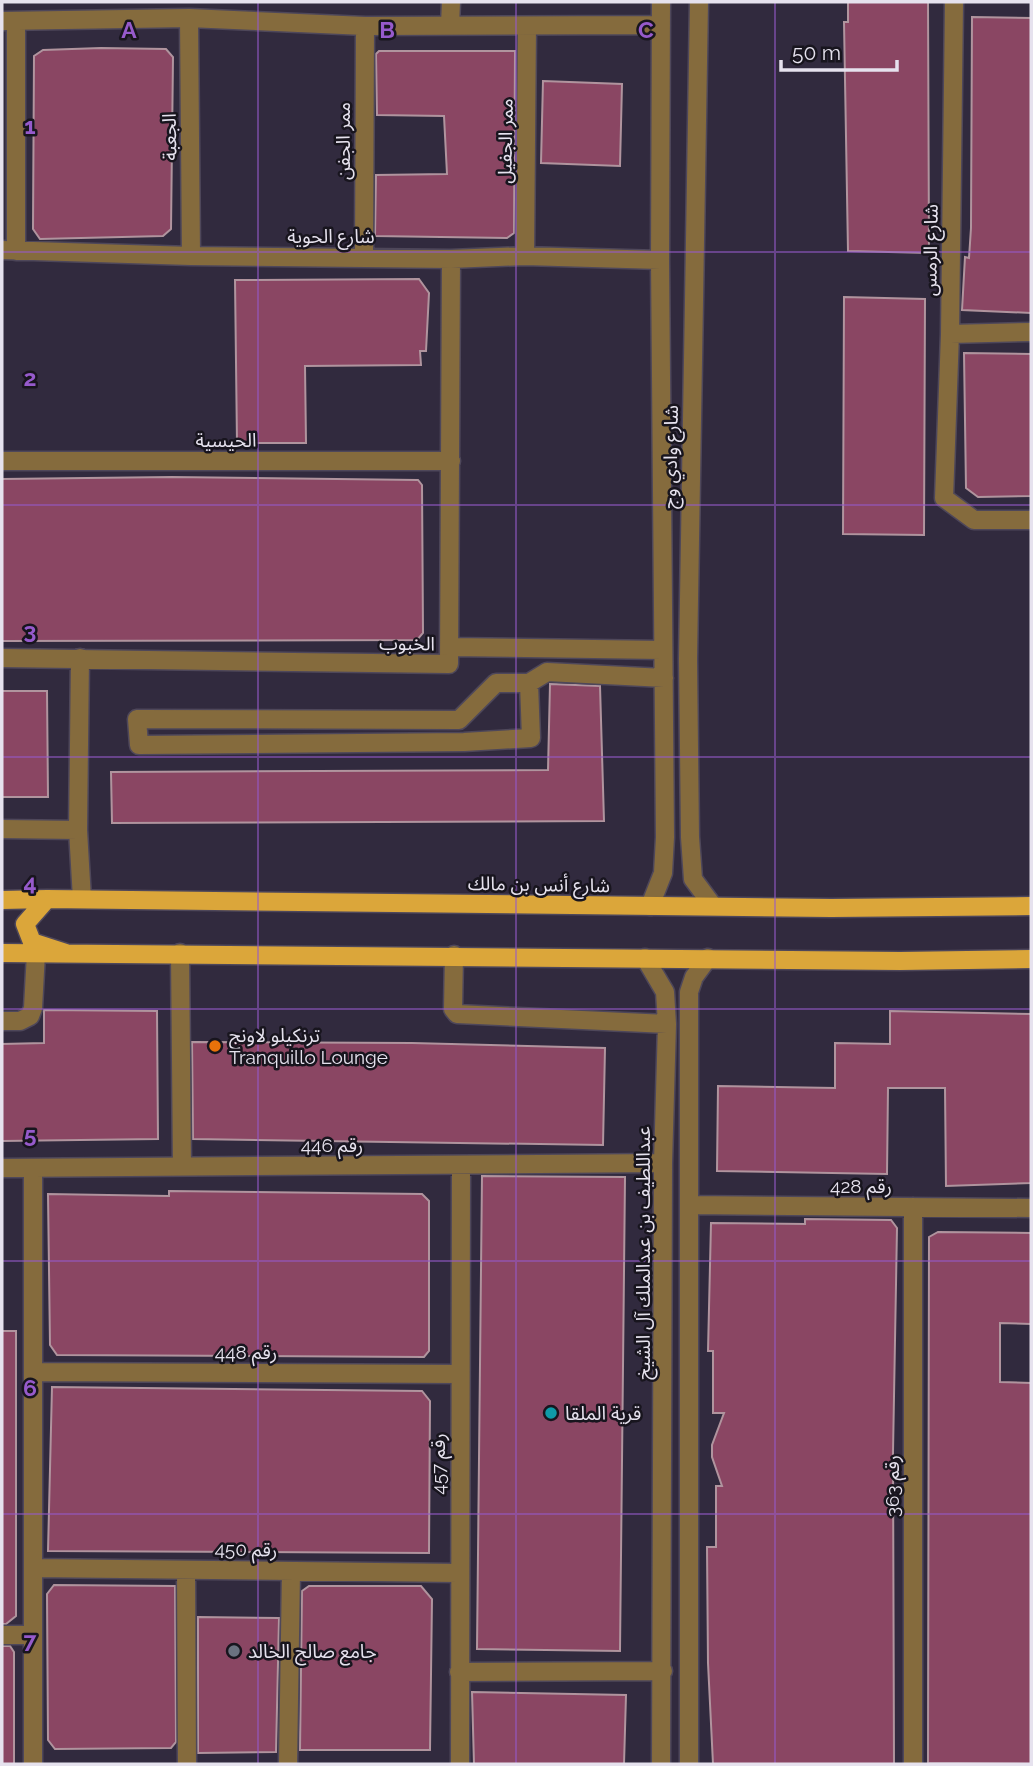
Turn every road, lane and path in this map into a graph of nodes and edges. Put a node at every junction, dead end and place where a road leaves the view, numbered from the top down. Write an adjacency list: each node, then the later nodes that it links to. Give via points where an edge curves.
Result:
1 (451, 2): 7 (street)
2 (661, 2): 8 (street, شارع وادي وج)
3 (699, 2): 35 (street, شارع وادي وج, via 688,659)
4 (954, 2): 18 (street, شارع الرمس)
5 (189, 18): 6 (street); 9 (street); 12 (street, الجعبة)
6 (9, 21): 11 (street)
7 (450, 25): 9 (street); 10 (street)
8 (661, 25): 10 (street); 16 (street, شارع وادي وج)
9 (365, 26): 13 (street, ممر الجفن)
10 (527, 26): 14 (street, ممر الجفيل)
11 (9, 251): 12 (street, شارع الحوية)
12 (191, 256): 13 (street, شارع الحوية)
13 (364, 256): 15 (street, شارع الحوية)
14 (525, 256): 15 (street, شارع الحوية); 16 (street, شارع الحوية)
15 (451, 259): 20 (street, الخبوب)
16 (660, 260): 23 (street, شارع وادي وج)
17 (1031, 332): 18 (street)
18 (950, 334): 21 (street, شارع الرمس, via 944,498 974,520)
19 (2, 461): 20 (street, الحيسية)
20 (451, 461): 22 (street, الخبوب)
21 (1031, 520)
22 (449, 648): 23 (street); 25 (street, الخبوب, via 449,664)
23 (662, 650): 26 (street, شارع وادي وج)
24 (2, 658): 25 (street, الخبوب)
25 (80, 658): 33 (street)
26 (664, 678): 27 (street, via 547,672); 34 (street, شارع وادي وج)
27 (529, 683): 29 (street, via 496,683); 30 (street, via 531,738)
28 (335, 720): 29 (street); 31 (street); 31 (street, via 137,719 139,745)
29 (459, 720): 30 (street)
30 (464, 742): 31 (street)
31 (335, 743)
32 (2, 829): 33 (street)
33 (78, 830): 36 (street)
34 (665, 837): 35 (street); 39 (street, شارع وادي وج, via 663,873)
35 (690, 837): 40 (street, شارع وادي وج, via 693,879)
36 (82, 898): 37 (main road, شارع أنس بن مالك); 39 (main road, شارع أنس بن مالك)
37 (47, 899): 38 (main road, شارع أنس بن مالك); 44 (main road, via 25,925 32,942)
38 (2, 900)
39 (650, 906): 40 (main road, شارع أنس بن مالك)
40 (713, 906): 41 (main road, شارع أنس بن مالك)
41 (1031, 906)
42 (2, 953): 43 (main road)
43 (36, 953): 44 (main road); 50 (street, via 30,1016)
44 (66, 953): 45 (main road)
45 (180, 953): 46 (main road); 55 (street)
46 (454, 956): 47 (main road); 51 (street, via 453,1009 457,1014)
47 (645, 958): 48 (main road); 51 (street, عبداللطيف بن عبدالملك آل الشيخ, via 665,992)
48 (708, 958): 49 (main road); 52 (street, via 689,992)
49 (1031, 959)
50 (2, 1021)
51 (666, 1030): 52 (street, via 681,1022); 53 (street, عبداللطيف بن عبدالملك آل الشيخ)
52 (689, 1037): 58 (street)
53 (663, 1163): 54 (street, رقم 446); 61 (street, عبداللطيف بن عبدالملك آل الشيخ)
54 (461, 1165): 55 (street, رقم 446); 64 (street, رقم 457)
55 (182, 1167): 57 (street, رقم 446)
56 (2, 1168): 57 (street, رقم 446)
57 (33, 1168): 63 (street)
58 (690, 1205): 59 (street, رقم 428); 62 (street)
59 (914, 1207): 60 (street, رقم 428); 79 (street, رقم 363)
60 (1031, 1208)
61 (664, 1252): 62 (street); 71 (street, عبداللطيف بن عبدالملك آل الشيخ)
62 (690, 1252): 78 (street)
63 (33, 1372): 64 (street, رقم 448); 65 (street)
64 (460, 1374): 68 (street, رقم 457)
65 (33, 1568): 66 (street, رقم 450); 70 (street)
66 (186, 1570): 67 (street, رقم 450); 74 (street)
67 (291, 1571): 68 (street, رقم 450); 75 (street)
68 (458, 1573): 72 (street, رقم 457)
69 (2, 1635): 70 (street)
70 (33, 1635): 73 (street)
71 (663, 1671): 72 (street); 77 (street, عبداللطيف بن عبدالملك آل الشيخ)
72 (459, 1672): 76 (street, رقم 457)
73 (33, 1764)
74 (187, 1764)
75 (288, 1764)
76 (460, 1764)
77 (661, 1764)
78 (689, 1764)
79 (913, 1764)

